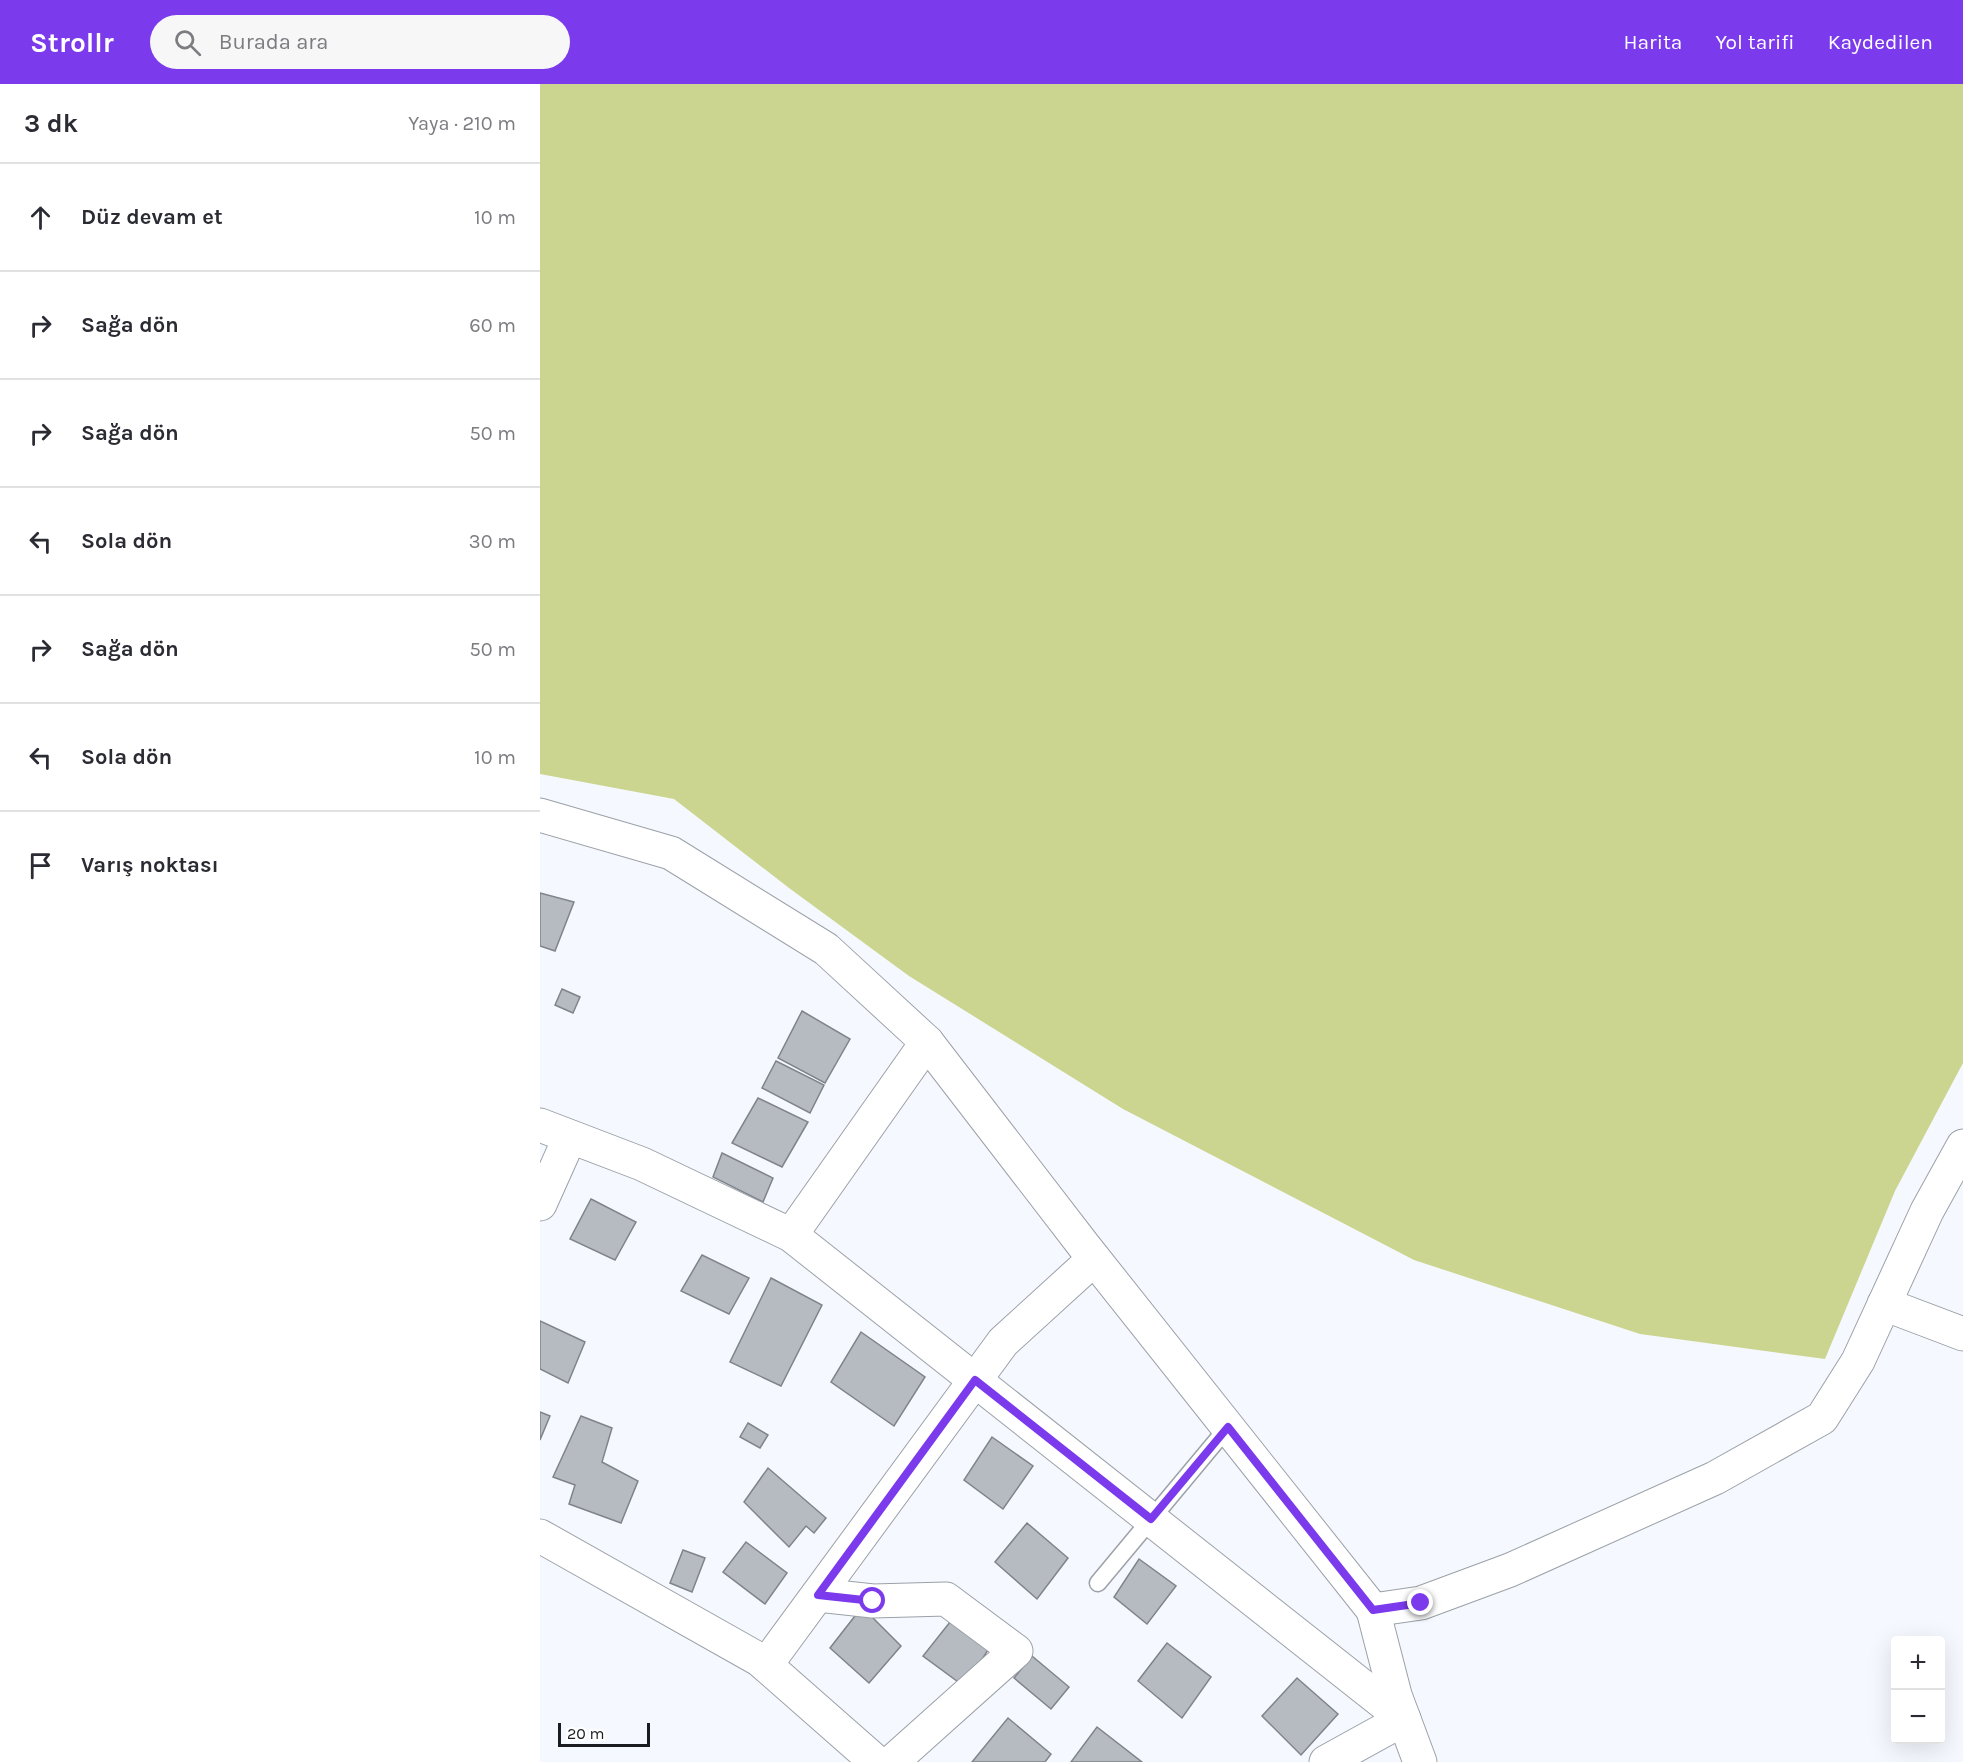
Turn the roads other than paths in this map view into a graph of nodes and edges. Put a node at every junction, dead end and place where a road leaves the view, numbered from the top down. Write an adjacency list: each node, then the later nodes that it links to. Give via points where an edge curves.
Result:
1 (540, 815): 2 (street, via 671,853 826,949)
2 (927, 1042): 7 (street); 8 (street)
3 (540, 1125): 4 (street)
4 (570, 1137): 6 (street); 7 (street, via 642,1164)
5 (1963, 1146): 9 (street, via 1927,1211)
6 (540, 1204)
7 (791, 1236): 11 (street)
8 (1094, 1259): 11 (street, via 1003,1342); 12 (street)
9 (1884, 1304): 10 (street); 17 (street, via 1858,1361 1822,1418 1715,1478 1510,1570 1421,1603)
10 (1963, 1334)
11 (975, 1380): 13 (street); 16 (street)
12 (1228, 1427): 13 (lane); 17 (street)
13 (1151, 1519): 15 (lane); 19 (street)
14 (540, 1536): 18 (street)
15 (1098, 1583)
16 (818, 1595): 18 (street); 21 (street, via 873,1601 946,1599 1016,1651)
17 (1373, 1610): 19 (street)
18 (766, 1665): 20 (street)
19 (1404, 1719): 22 (street); 23 (street)
20 (876, 1762)
21 (892, 1762)
22 (1326, 1762)
23 (1420, 1762)

